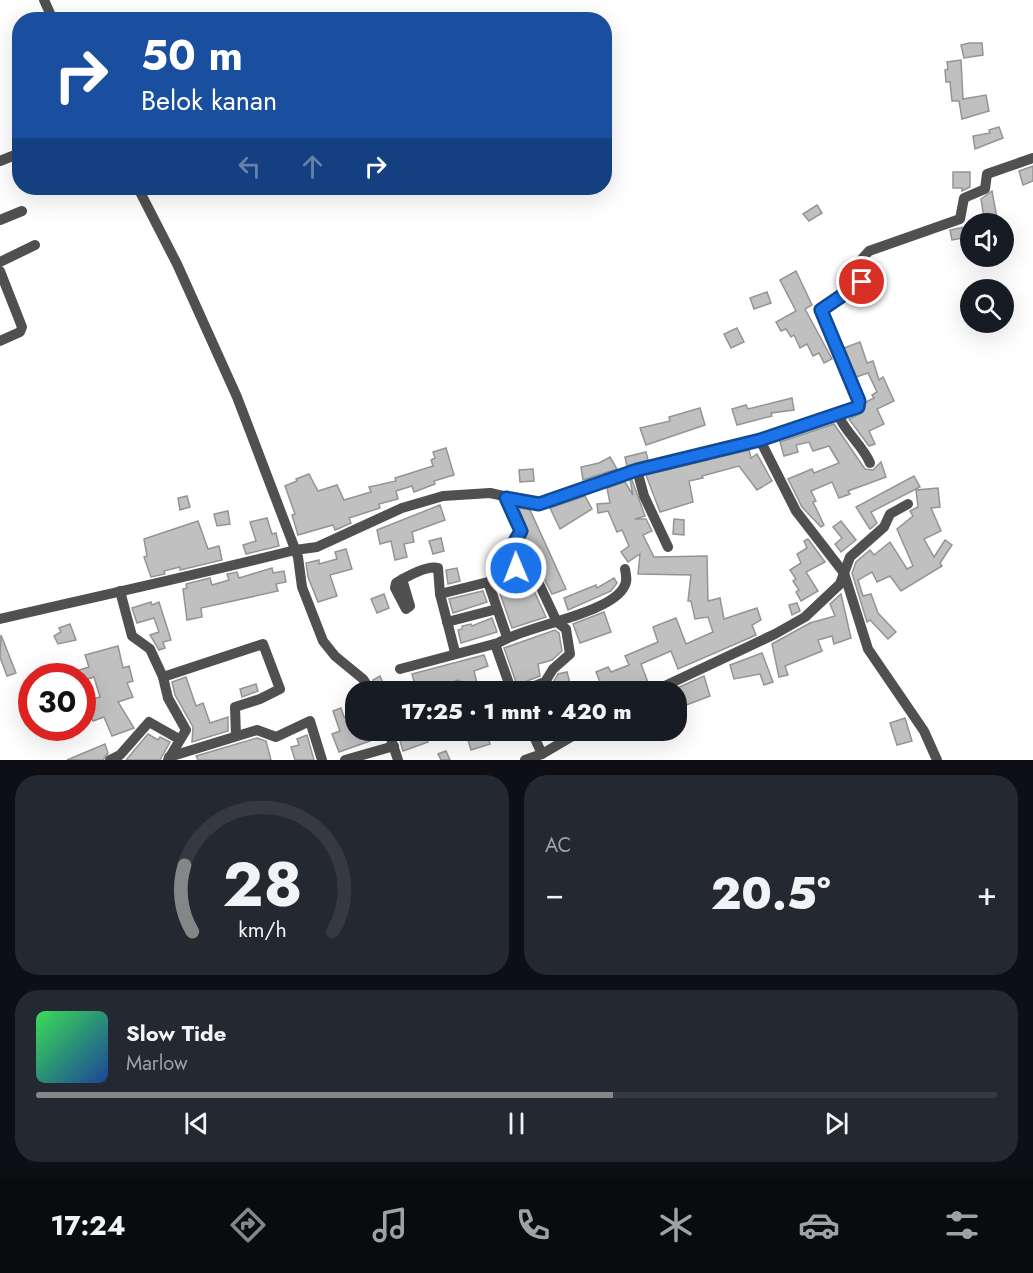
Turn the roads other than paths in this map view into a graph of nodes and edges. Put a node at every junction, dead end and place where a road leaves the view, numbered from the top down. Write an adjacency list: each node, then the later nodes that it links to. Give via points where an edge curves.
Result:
1 (1033, 158): 10 (street, via 987,174 985,189 964,198 960,219 869,251 861,260 860,285 823,306 821,315 859,401 858,407)
2 (142, 195): 17 (street, via 237,397)
3 (22, 211): 4 (street)
4 (0, 220)
5 (35, 245): 6 (street)
6 (0, 262)
7 (0, 271): 8 (street)
8 (4, 295): 9 (street, via 22,327 20,332)
9 (0, 341)
10 (838, 415): 11 (street); 12 (street)
11 (760, 440): 13 (street); 19 (street, via 796,511)
12 (870, 463)
13 (637, 470): 14 (street, via 539,504); 16 (street, via 644,496)
14 (506, 498): 17 (street, via 490,493 442,496 402,508 317,547); 26 (street, via 521,531 511,548 517,571 534,573)
15 (908, 504): 19 (street, via 890,514 884,527 849,556)
16 (668, 547)
17 (296, 550): 21 (street, via 165,584); 32 (street, via 302,587 323,641)
18 (625, 569): 26 (street, via 627,579 619,594)
19 (844, 573): 35 (street, via 840,584 805,616); 50 (street, via 868,649 924,731)
20 (402, 579): 22 (street, via 436,567)
21 (120, 591): 24 (street); 31 (street, via 132,636 148,645)
22 (440, 594): 23 (street, via 486,581); 25 (street)
23 (497, 609): 25 (street); 27 (street)
24 (0, 619)
25 (447, 622): 29 (street)
26 (557, 622): 27 (street); 34 (street, via 566,629 570,654)
27 (507, 637): 28 (street)
28 (495, 644): 29 (street); 33 (street)
29 (455, 652): 30 (street)
30 (400, 669)
31 (163, 677): 36 (street); 37 (street, via 263,644 280,689 235,706)
32 (364, 681)
33 (508, 681)
34 (546, 681)
35 (676, 681)
36 (183, 735): 42 (street); 44 (street, via 149,722); 45 (street)
37 (236, 736): 42 (street); 46 (street, via 260,730 276,737 310,722)
38 (392, 741): 41 (street)
39 (536, 741): 43 (street)
40 (564, 741): 43 (street)
41 (394, 746): 47 (street); 48 (street)
42 (189, 751): 45 (street)
43 (542, 754): 49 (street)
44 (116, 758)
45 (169, 758)
46 (322, 760)
47 (345, 760)
48 (398, 760)
49 (525, 760)
50 (937, 760)

